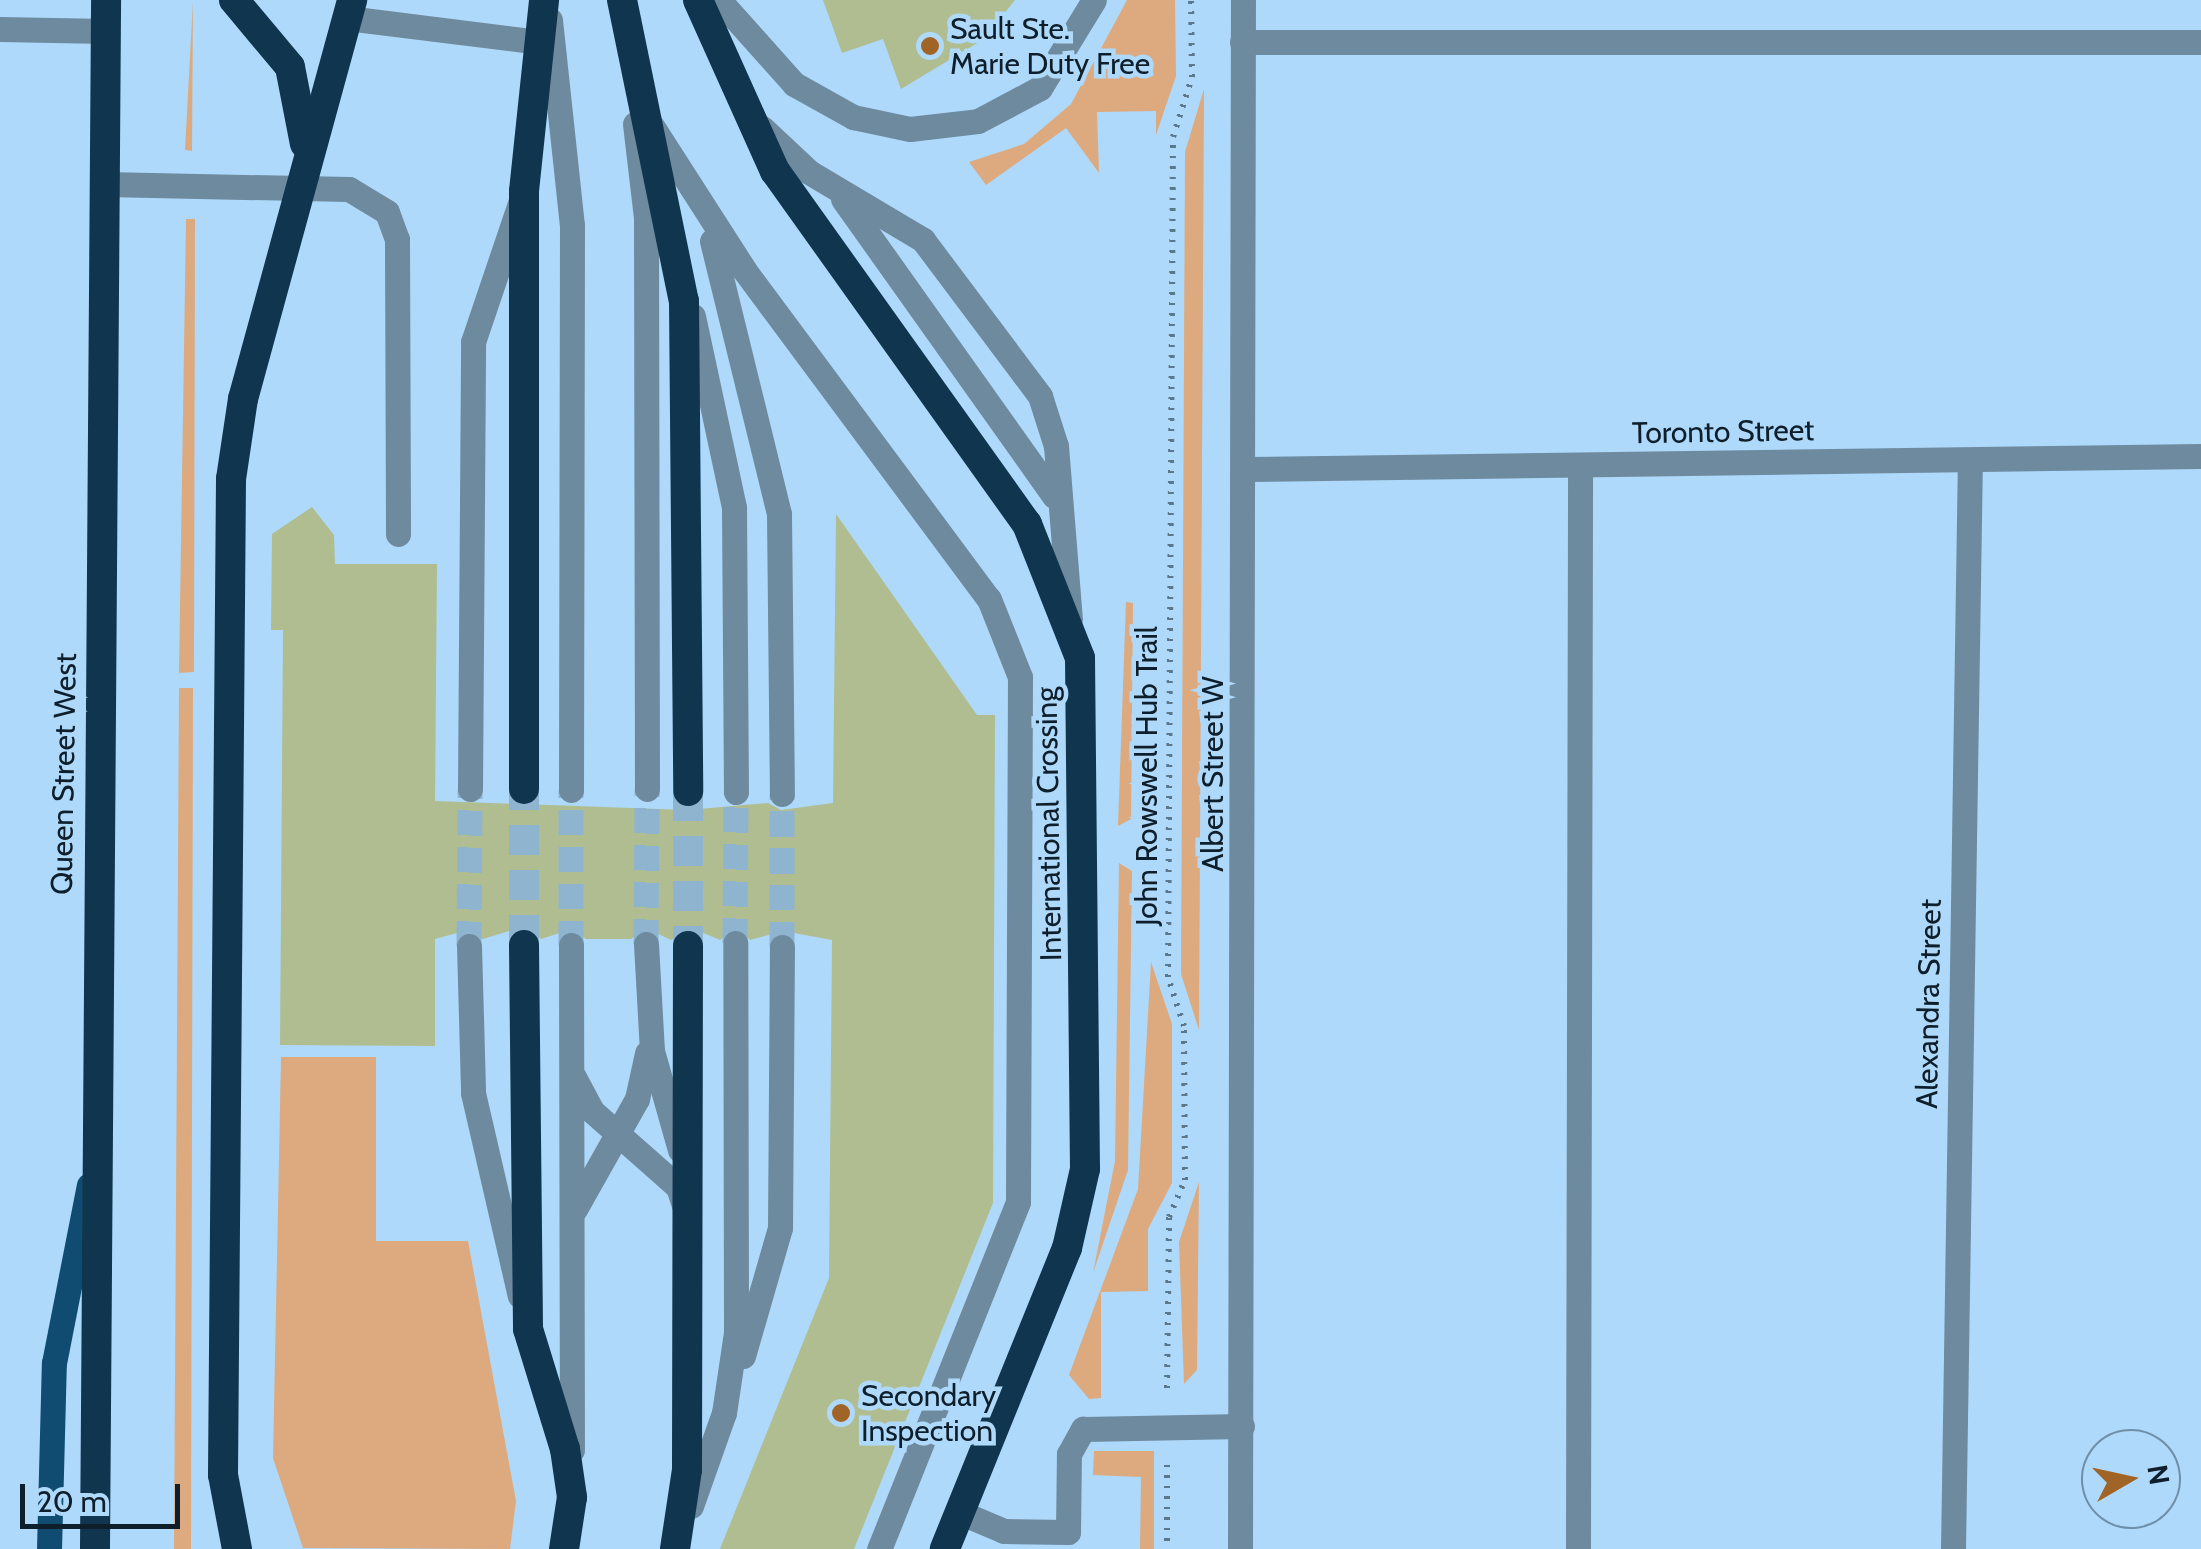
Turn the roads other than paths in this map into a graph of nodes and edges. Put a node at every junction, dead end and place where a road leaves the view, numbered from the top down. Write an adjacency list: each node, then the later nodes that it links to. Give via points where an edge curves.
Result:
1 (106, 0): 11 (highway, Queen Street West)
2 (234, 0): 19 (highway, via 300,89)
3 (545, 0): 12 (highway); 33 (street, via 572,225)
4 (621, 0): 16 (highway); 32 (street, via 646,218)
5 (698, 0): 15 (highway, International Crossing)
6 (719, 0): 7 (street, via 794,84 853,118 910,129 978,121 1040,88)
7 (1094, 0)
8 (1242, 0): 13 (street, Albert Street W)
9 (350, 9): 12 (street); 19 (highway)
10 (0, 29): 11 (street)
11 (106, 31): 18 (highway, Queen Street West)
12 (539, 42): 20 (highway)
13 (1242, 42): 14 (street); 26 (street, Albert Street W)
14 (2201, 42)
15 (740, 103): 17 (street); 29 (highway, International Crossing, via 814,230 996,474)
16 (650, 124): 21 (street); 22 (highway)
17 (809, 172): 27 (street, via 857,214 1028,449); 27 (street, via 923,240 954,276 1052,418)
18 (105, 184): 19 (street); 47 (highway, Queen Street West)
19 (301, 187): 28 (street, via 368,197 397,239); 58 (highway, via 243,399 225,571 224,1475)
20 (524, 191): 30 (street, via 472,342); 31 (highway)
21 (698, 204): 36 (street, via 727,280 779,514); 60 (street, via 990,598 1020,677 1018,1202)
22 (676, 243): 34 (highway, via 688,355); 35 (street, via 734,508)
23 (2201, 456): 24 (street, Toronto Street)
24 (1970, 460): 25 (street, Toronto Street); 64 (street, Alexandra Street)
25 (1580, 467): 26 (street, Toronto Street); 63 (street)
26 (1247, 469): 52 (street, Albert Street W)
27 (1065, 524): 29 (street)
28 (398, 534)
29 (1070, 619): 54 (highway, International Crossing, via 1088,740 1085,1170 1067,1248)
30 (470, 789)
31 (524, 789)
32 (647, 789)
33 (571, 790)
34 (688, 791)
35 (736, 792)
36 (782, 794)
37 (735, 943): 51 (street, via 736,1333)
38 (524, 944): 50 (highway)
39 (646, 944): 44 (street)
40 (571, 945): 45 (street)
41 (469, 946): 50 (street, via 473,1093)
42 (688, 946): 48 (highway)
43 (782, 946): 51 (street, via 780,1228)
44 (646, 1003): 46 (street, via 644,1083); 48 (street)
45 (570, 1058): 46 (street, via 582,1098); 49 (street)
46 (617, 1132): 48 (street, via 668,1176); 49 (street)
47 (94, 1156): 56 (main road, via 54,1363); 57 (highway, Queen Street West)
48 (688, 1207): 55 (highway, via 687,1470)
49 (572, 1224): 53 (street)
50 (528, 1328): 53 (highway)
51 (724, 1413): 55 (street)
52 (1242, 1426): 54 (street, via 1078,1433 1068,1532 1004,1531); 62 (street, Albert Street W)
53 (572, 1497): 59 (highway)
54 (960, 1512): 61 (highway, International Crossing)
55 (676, 1546)
56 (49, 1549)
57 (95, 1549)
58 (237, 1549)
59 (564, 1549)
60 (879, 1549)
61 (945, 1549)
62 (1240, 1549)
63 (1578, 1549)
64 (1953, 1549)

